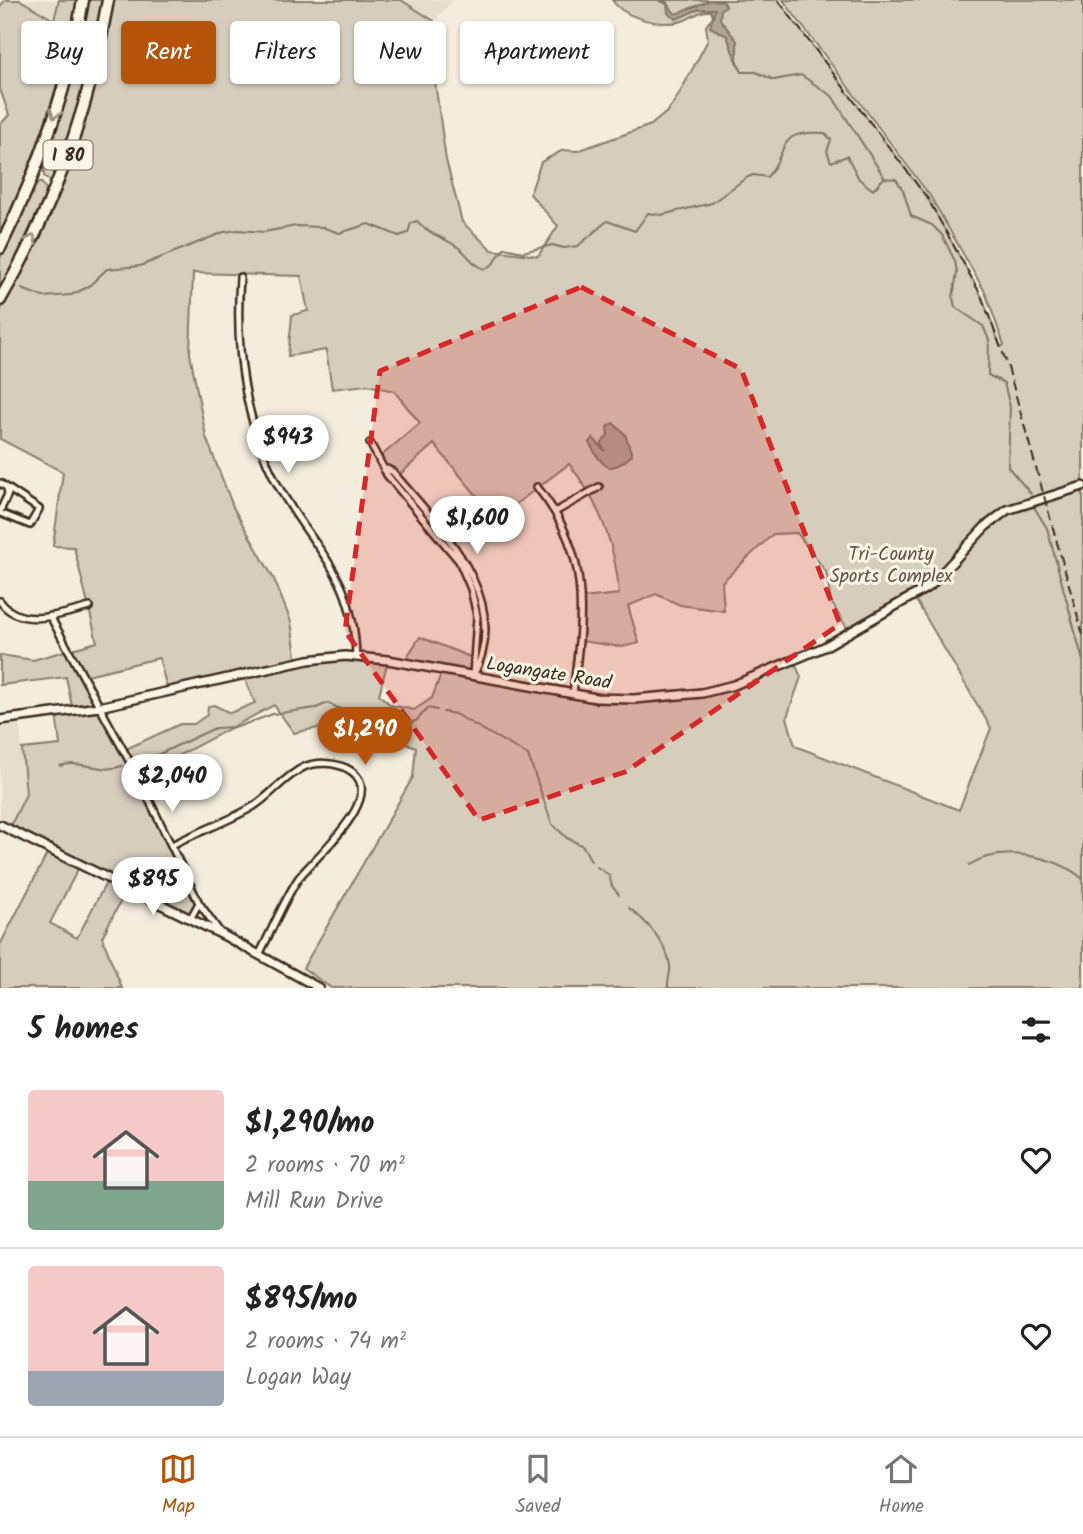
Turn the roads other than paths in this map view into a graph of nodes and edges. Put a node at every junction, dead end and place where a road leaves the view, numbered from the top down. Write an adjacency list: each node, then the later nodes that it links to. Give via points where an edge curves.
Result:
1 (83, 0): 3 (highway, I 80, one-way to 3, via 44,149)
2 (108, 0): 5 (highway, I 80, one-way to 2, via 66,160 93,74)
3 (0, 248)
4 (240, 277): 16 (street, via 238,346 253,425 276,481 342,583 353,618)
5 (0, 300)
6 (370, 443): 17 (street, via 461,560 477,615)
7 (2, 484): 11 (street, via 8,494); 11 (street, via 39,509 30,525)
8 (1083, 486): 18 (street, Logangate Road, via 1007,510 921,592 778,668 702,693 616,699)
9 (537, 487): 12 (street)
10 (599, 487): 12 (street)
11 (0, 512)
12 (555, 512): 18 (street, via 573,548 582,589)
13 (0, 601): 15 (street, via 17,615)
14 (90, 607): 15 (street)
15 (50, 616): 19 (street)
16 (356, 657): 17 (street, Logangate Road); 19 (street, Logangate Road, via 308,660)
17 (473, 676): 18 (street, Logangate Road)
18 (573, 694)
19 (99, 707): 20 (street, Logangate Road); 22 (street)
20 (0, 719)
21 (0, 825): 24 (street)
22 (172, 845): 23 (street); 26 (street, via 253,806 305,767 334,765 355,775 359,796 346,824 300,877)
23 (200, 903): 24 (street); 25 (street)
24 (190, 919): 25 (street)
25 (223, 935): 26 (street)
26 (260, 955): 27 (street)
27 (319, 988)

